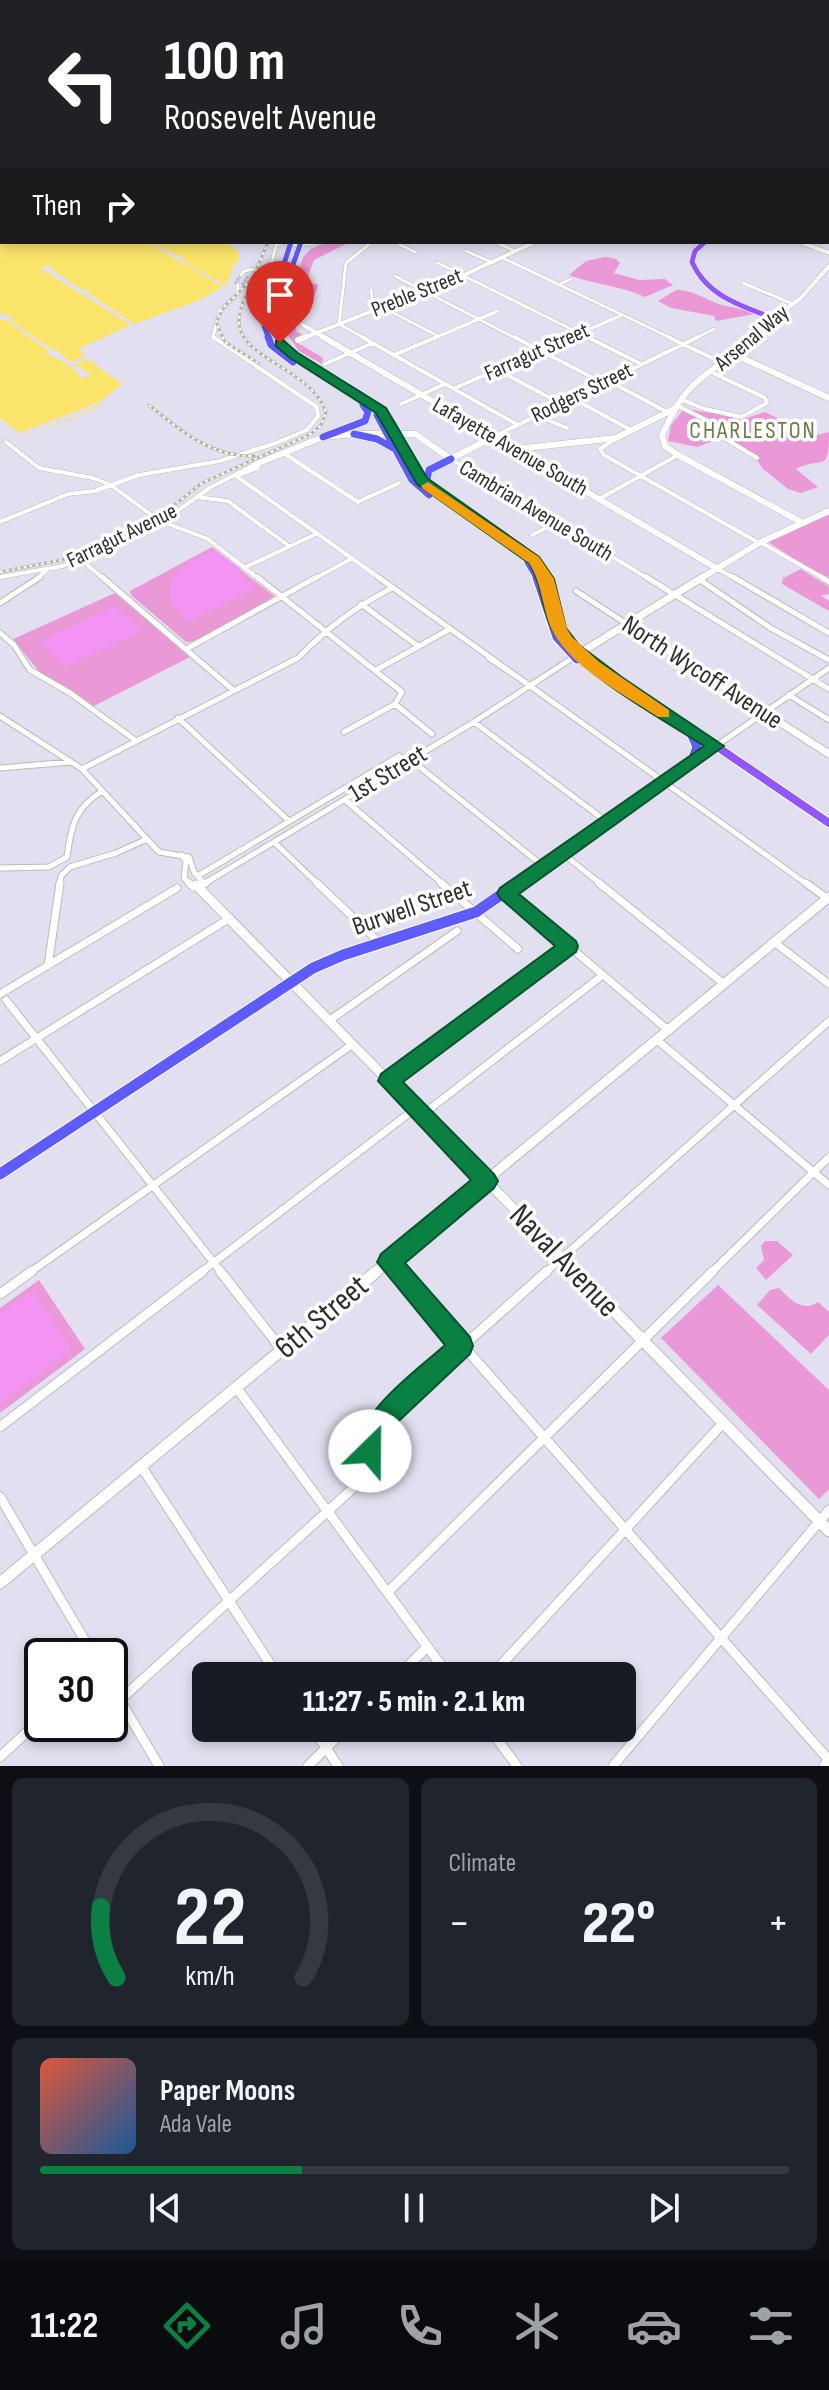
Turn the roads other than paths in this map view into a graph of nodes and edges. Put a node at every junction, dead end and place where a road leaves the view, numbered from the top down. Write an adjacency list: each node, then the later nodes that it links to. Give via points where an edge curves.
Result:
1 (288, 244): 19 (street, via 274,253 271,266)
2 (290, 244): 60 (highway, via 265,317 267,338 286,358)
3 (300, 244): 67 (highway, via 275,316 276,337 294,355 376,407 389,419)
4 (370, 244): 34 (street, via 346,263)
5 (398, 244): 12 (street)
6 (499, 244): 11 (street)
7 (531, 244): 11 (street, Preble Street)
8 (703, 244): 32 (main road, via 692,262 703,283)
9 (806, 244): 13 (street)
10 (466, 251): 16 (street)
11 (515, 251): 14 (street, Preble Street)
12 (415, 252)
13 (829, 253)
14 (503, 258): 16 (street, Preble Street); 23 (street)
15 (438, 263): 18 (street)
16 (493, 263): 18 (street, Preble Street)
17 (829, 266): 27 (street, Arsenal Way)
18 (464, 275): 26 (street, Preble Street); 38 (street)
19 (244, 276)
20 (395, 276): 26 (street)
21 (571, 279): 23 (street)
22 (743, 283): 27 (street)
23 (558, 285): 31 (street)
24 (238, 286): 84 (street, via 238,294 220,310 213,337 317,407 315,423 296,436 227,459)
25 (371, 290): 29 (street)
26 (423, 290): 28 (street, Preble Street); 33 (street)
27 (793, 304): 32 (street, Arsenal Way)
28 (382, 307): 29 (street, Preble Street); 39 (street)
29 (373, 311): 34 (street, Preble Street)
30 (498, 311): 33 (street)
31 (620, 316): 38 (street, Farragut Street); 42 (street)
32 (773, 318): 46 (street, Arsenal Way)
33 (478, 320): 39 (street); 43 (street)
34 (339, 324): 37 (street, Preble Street); 41 (street)
35 (303, 325): 37 (street, Lafayette Avenue South)
36 (714, 329): 42 (street, Rodgers Street)
37 (315, 333): 40 (street, Preble Street); 44 (street, Lafayette Avenue South)
38 (579, 333): 43 (street, Farragut Street); 48 (street)
39 (438, 336): 45 (street)
40 (298, 340)
41 (373, 343): 44 (street); 45 (street)
42 (682, 344): 48 (street, Rodgers Street); 49 (street)
43 (539, 351): 50 (street, Farragut Street); 52 (street)
44 (350, 354): 47 (street); 55 (street, Lafayette Avenue South)
45 (394, 355): 53 (street)
46 (736, 355): 49 (street, Arsenal Way); 57 (street)
47 (325, 364)
48 (641, 364): 52 (street, Rodgers Street)
49 (725, 364): 51 (street, Arsenal Way)
50 (498, 370): 54 (street, Farragut Street); 59 (street)
51 (711, 372): 61 (street, Arsenal Way); 61 (street, via 767,403 741,417)
52 (605, 382): 56 (street, Rodgers Street); 62 (street)
53 (446, 383): 54 (street); 55 (street)
54 (455, 388): 64 (street)
55 (421, 395): 58 (street); 70 (street, Lafayette Avenue South)
56 (572, 398): 59 (street, Rodgers Street); 66 (street)
57 (829, 398)
58 (401, 404)
59 (561, 404): 63 (street, Rodgers Street)
60 (363, 405): 67 (highway); 69 (highway, via 368,412 365,421)
61 (679, 405): 62 (street); 76 (street, via 661,441); 77 (street, via 722,428 729,441)
62 (667, 412): 66 (street)
63 (536, 416): 64 (street, Rodgers Street); 65 (street)
64 (518, 425): 70 (street, Rodgers Street)
65 (567, 428)
66 (631, 430): 71 (street)
67 (392, 433): 68 (street, Farragut Avenue); 73 (highway); 78 (street, Cambrian Avenue South, via 420,436); 83 (highway)
68 (354, 434): 69 (street, Farragut Avenue); 73 (highway)
69 (323, 437): 75 (street, Farragut Avenue)
70 (493, 437): 74 (street, Lafayette Avenue South); 78 (street, Rodgers Street)
71 (616, 438): 74 (street); 81 (street, via 600,449)
72 (6, 442): 84 (street, via 40,469)
73 (395, 449): 117 (highway, via 421,489 527,562 539,580 551,630)
74 (515, 449): 86 (street, Lafayette Avenue South)
75 (285, 454): 79 (street, Farragut Avenue); 82 (street, via 358,502)
76 (678, 455): 81 (street); 90 (street)
77 (757, 458)
78 (451, 459): 83 (highway, via 428,469); 91 (street, Cambrian Avenue South)
79 (256, 467): 80 (street, Farragut Avenue)
80 (236, 476): 85 (street, Farragut Avenue); 92 (street)
81 (639, 476): 86 (street); 94 (street)
82 (399, 483)
83 (426, 484): 117 (highway, via 534,560 547,579 559,629)
84 (111, 485): 88 (street, via 63,495); 89 (street)
85 (197, 497): 89 (street, Farragut Avenue); 95 (street, via 228,501)
86 (599, 499): 100 (street, Lafayette Avenue South)
87 (829, 511): 90 (street, 1st Street)
88 (0, 522)
89 (162, 522): 96 (street, Farragut Avenue); 98 (street, via 208,539)
90 (801, 522): 94 (street, 1st Street)
91 (556, 523): 93 (street); 106 (street, Cambrian Avenue South)
92 (316, 534): 95 (street); 97 (street)
93 (532, 535)
94 (759, 543): 100 (street, 1st Street); 103 (street)
95 (289, 546): 98 (street)
96 (80, 559): 99 (street, Farragut Avenue); 116 (street)
97 (351, 559): 104 (street); 107 (street)
98 (244, 568): 107 (street)
99 (47, 569): 101 (street, Farragut Avenue); 108 (street)
100 (718, 569): 102 (street, 1st Street); 114 (street)
101 (0, 577)
102 (700, 580): 106 (street, 1st Street); 118 (street)
103 (829, 582)
104 (392, 588): 109 (street); 111 (street)
105 (576, 591): 110 (street, North Wycoff Avenue)
106 (674, 595): 110 (street, 1st Street); 121 (street, Cambrian Avenue South)
107 (283, 596): 112 (street); 116 (street)
108 (0, 603)
109 (361, 604): 112 (street); 115 (street)
110 (627, 624): 117 (street, 1st Street); 127 (street, North Wycoff Avenue)
111 (450, 629): 115 (street); 122 (street)
112 (325, 630): 120 (street); 124 (street, via 298,658)
113 (0, 633): 135 (street, via 30,670)
114 (829, 633)
115 (418, 646): 120 (street)
116 (188, 648): 124 (street)
117 (577, 655): 122 (street, 1st Street); 132 (highway)
118 (829, 660)
119 (829, 668): 121 (street, Burwell Street)
120 (376, 670): 126 (street, via 402,692)
121 (812, 679): 123 (street, Cambrian Avenue South); 125 (street, Burwell Street)
122 (527, 685): 131 (street, 1st Street); 144 (street)
123 (829, 689)
124 (233, 690): 129 (street)
125 (789, 695): 127 (street, Burwell Street); 130 (street)
126 (395, 704): 133 (street); 134 (street)
127 (762, 712): 136 (street, Burwell Street); 137 (street, North Wycoff Avenue)
128 (0, 716): 140 (street)
129 (178, 718): 135 (street); 147 (street)
130 (829, 720)
131 (474, 722): 139 (street, 1st Street); 148 (street)
132 (690, 731): 136 (highway); 141 (highway, via 697,747)
133 (344, 732)
134 (432, 734)
135 (135, 740): 143 (street)
136 (716, 746): 141 (highway, Burwell Street); 149 (main road)
137 (829, 754)
138 (399, 756): 147 (street)
139 (411, 760): 146 (street, 1st Street); 154 (street)
140 (71, 762): 142 (street); 143 (street)
141 (691, 764): 144 (highway, Burwell Street)
142 (0, 768)
143 (82, 769): 145 (street)
144 (662, 783): 148 (highway, Burwell Street); 159 (street)
145 (102, 791): 150 (street); 155 (street, via 74,812 67,857 49,867)
146 (345, 800): 151 (street, 1st Street); 160 (street)
147 (289, 821): 156 (street)
148 (607, 822): 152 (highway, Burwell Street)
149 (829, 823)
150 (147, 839): 153 (street, via 159,852); 167 (street, via 70,867 61,876)
151 (274, 842): 156 (street, 1st Street); 164 (street)
152 (562, 853): 154 (highway, Burwell Street); 170 (street)
153 (182, 855): 156 (street, via 184,878); 156 (street, via 189,857 189,877)
154 (543, 866): 158 (highway, Burwell Street)
155 (0, 868)
156 (198, 883): 161 (street, Naval Avenue)
157 (177, 888): 167 (street)
158 (506, 893): 160 (highway, Burwell Street); 165 (street)
159 (828, 898): 163 (street, 6th Street)
160 (476, 912): 164 (highway, Burwell Street); 166 (street)
161 (230, 918): 169 (street, Naval Avenue); 176 (street)
162 (457, 931): 173 (street)
163 (774, 942): 170 (street, 6th Street); 171 (street)
164 (380, 943): 169 (highway, Burwell Street)
165 (569, 946): 168 (street); 180 (street)
166 (518, 949)
167 (48, 966): 172 (street)
168 (603, 975): 175 (street); 183 (street)
169 (291, 981): 173 (street, Naval Avenue); 182 (highway, Burwell Street)
170 (724, 984): 175 (street, 6th Street)
171 (829, 984)
172 (3, 997): 176 (street)
173 (330, 1020): 178 (street, Naval Avenue)
174 (829, 1021): 181 (street)
175 (668, 1031): 177 (street, 6th Street)
176 (37, 1038): 179 (street); 182 (street)
177 (657, 1040): 181 (street); 187 (street, 6th Street)
178 (353, 1044): 180 (street, Naval Avenue); 189 (street)
179 (0, 1061)
180 (389, 1081): 183 (street, Naval Avenue)
181 (737, 1105): 185 (street); 190 (street)
182 (94, 1111): 186 (highway, Burwell Street); 189 (street)
183 (419, 1112): 187 (street, Naval Avenue); 192 (street)
184 (829, 1157): 185 (street)
185 (814, 1172): 188 (street); 194 (street)
186 (0, 1174)
187 (487, 1181): 190 (street, Naval Avenue); 191 (street, 6th Street)
188 (829, 1185)
189 (153, 1186): 192 (street); 193 (street)
190 (562, 1259): 194 (street, Naval Avenue); 195 (street)
191 (389, 1262): 195 (street); 196 (street, 6th Street)
192 (214, 1263): 196 (street); 199 (street)
193 (0, 1294)
194 (641, 1340): 198 (street, Naval Avenue); 200 (street)
195 (461, 1346): 200 (street); 204 (street, via 378,1425 370,1444 373,1470)
196 (282, 1350): 197 (street, 6th Street)
197 (236, 1387): 201 (street, 6th Street); 204 (street)
198 (723, 1423): 205 (street, Naval Avenue); 206 (street)
199 (0, 1427)
200 (543, 1438): 206 (street); 210 (street)
201 (141, 1466): 208 (street, 6th Street); 211 (street)
202 (0, 1497): 208 (street)
203 (829, 1510): 205 (street)
204 (328, 1511): 210 (street); 211 (street)
205 (819, 1521): 207 (street, Naval Avenue); 213 (street)
206 (624, 1529): 213 (street); 218 (street)
207 (829, 1531)
208 (34, 1554): 209 (street, 6th Street); 212 (street)
209 (0, 1583)
210 (389, 1591): 214 (street)
211 (228, 1600): 215 (street); 219 (street)
212 (83, 1638)
213 (720, 1638): 227 (street); 232 (street)
214 (427, 1647): 216 (street); 217 (street)
215 (269, 1662)
216 (412, 1662)
217 (438, 1662)
218 (504, 1662)
219 (128, 1693)
220 (128, 1714): 228 (street)
221 (24, 1735): 226 (street)
222 (322, 1742): 225 (street)
223 (332, 1742): 225 (street)
224 (499, 1742): 231 (street)
225 (326, 1748): 229 (street); 230 (street)
226 (0, 1757)
227 (829, 1761): 233 (street)
228 (159, 1766)
229 (308, 1766)
230 (338, 1766)
231 (517, 1766)
232 (613, 1766)
233 (825, 1766)

